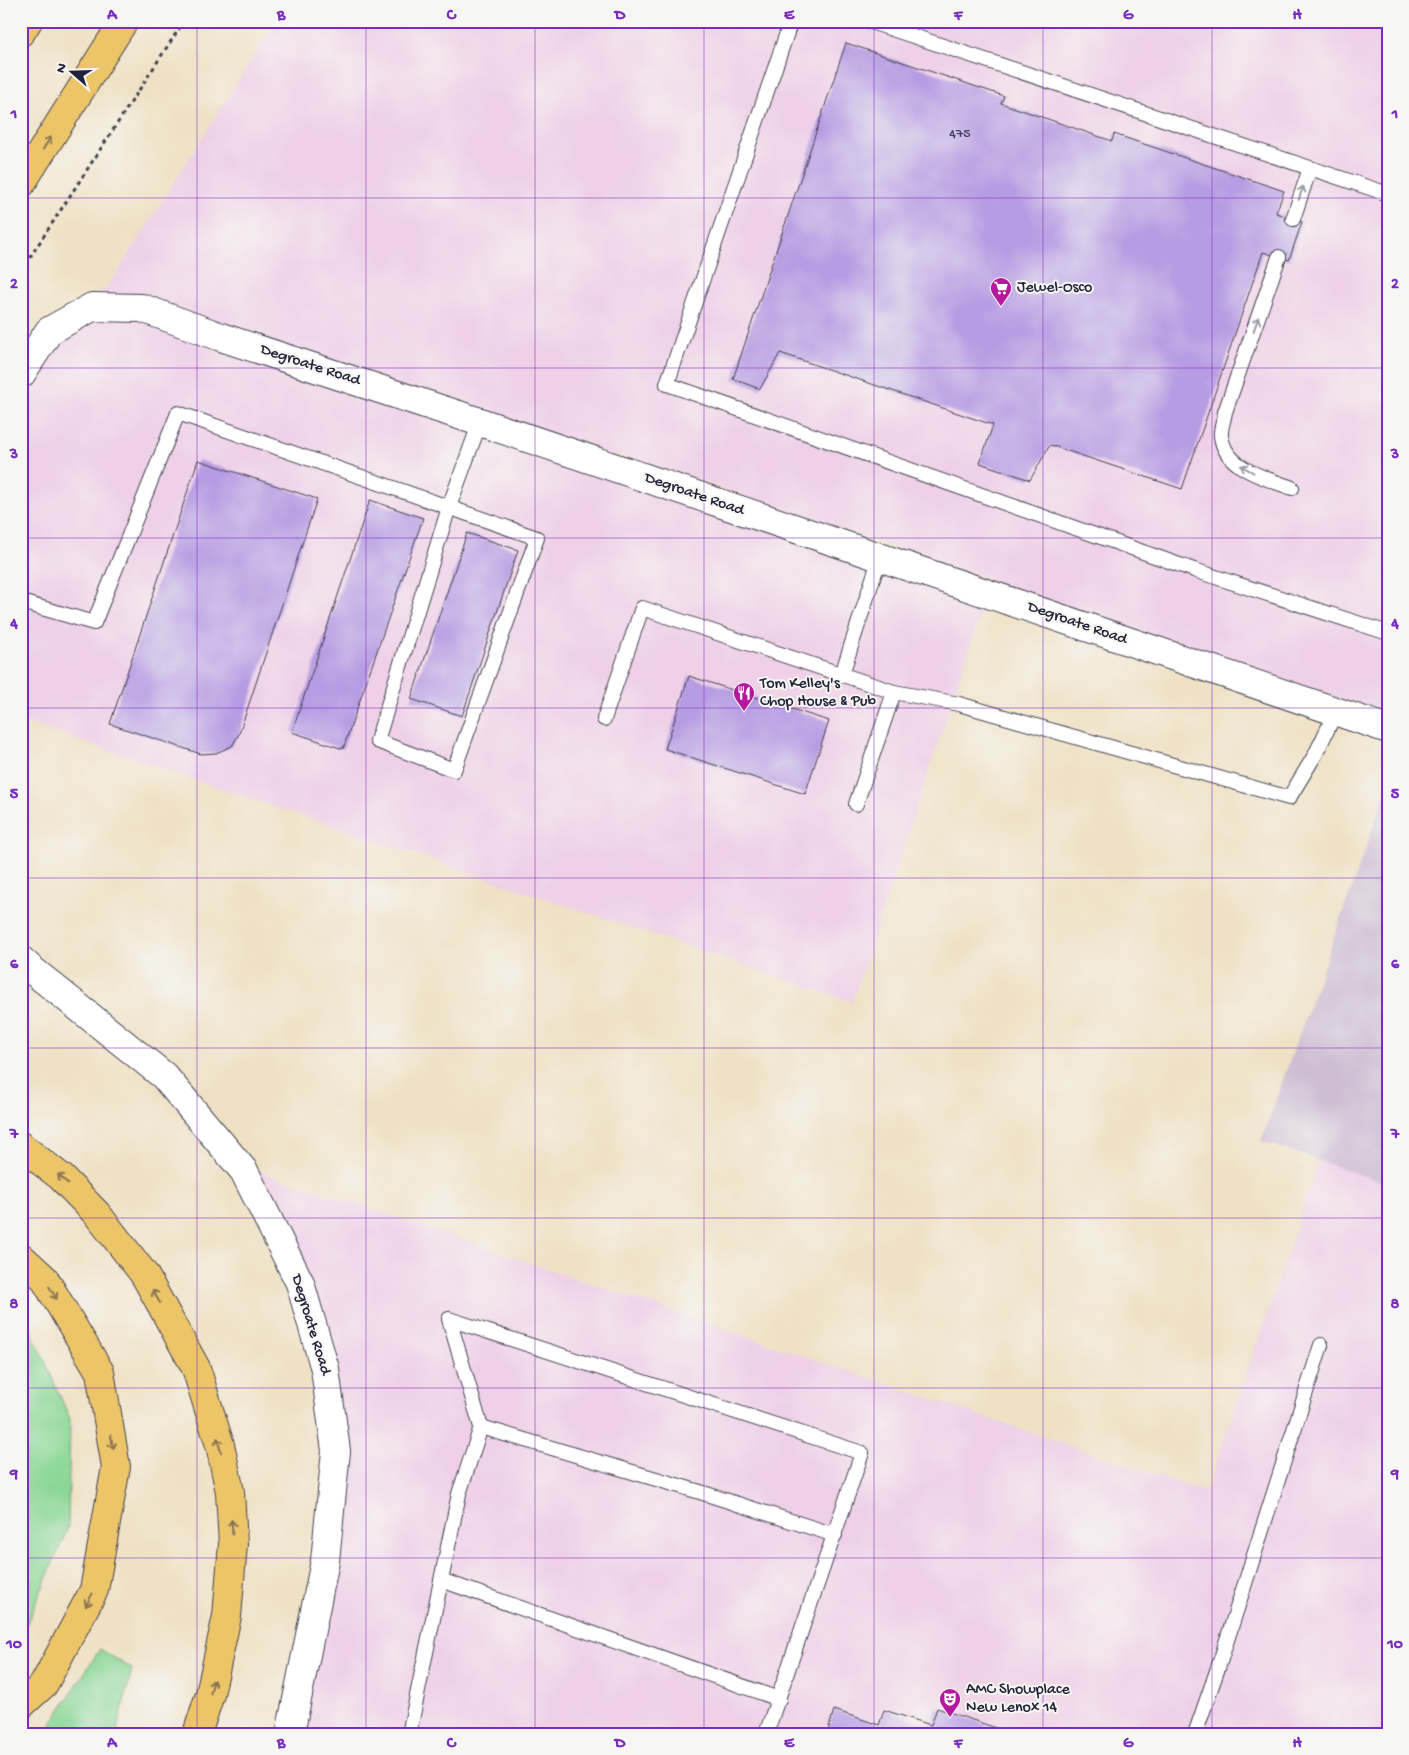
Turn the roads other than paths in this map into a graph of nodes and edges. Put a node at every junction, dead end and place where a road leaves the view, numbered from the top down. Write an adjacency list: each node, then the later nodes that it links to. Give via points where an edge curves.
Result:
1 (28, 21): 5 (main road)
2 (124, 21): 7 (main road, one-way to 2)
3 (791, 21): 17 (lane, via 667,384 1194,570)
4 (868, 21): 6 (lane)
5 (21, 32)
6 (1310, 168): 8 (lane); 9 (lane, one-way to 6)
7 (21, 184)
8 (1388, 194)
9 (1293, 219)
10 (1279, 257): 13 (lane, one-way to 10, via 1238,464 1226,452 1221,434 1225,412)
11 (21, 374): 12 (street, Degroate Road, via 49,331 92,307 142,308)
12 (480, 422): 14 (lane); 15 (street, Degroate Road)
13 (1292, 488)
14 (449, 507): 14 (lane, via 537,538 454,770 377,742); 16 (lane, via 178,413 94,623)
15 (880, 557): 18 (lane); 20 (street, Degroate Road)
16 (21, 602)
17 (1388, 633)
18 (842, 674): 19 (lane); 21 (lane, via 642,608)
19 (894, 692): 20 (lane, via 959,704 1288,798 1315,755); 23 (lane)
20 (1336, 712): 22 (street, Degroate Road)
21 (604, 719)
22 (1388, 729)
23 (856, 804)
24 (21, 960): 34 (street, Degroate Road, via 164,1076 244,1171 300,1283 325,1369 336,1452 325,1561)
25 (21, 1146): 33 (main road, one-way to 25, via 210,1694 227,1616 233,1544 230,1492 220,1445 196,1368 144,1274 61,1176)
26 (21, 1257): 32 (main road, one-way to 32, via 44,1278 100,1372 116,1467 94,1590 44,1684)
27 (1321, 1345): 37 (lane, via 1220,1665)
28 (480, 1427): 29 (lane); 29 (lane, via 448,1319 862,1453); 30 (lane, via 459,1494)
29 (835, 1535): 31 (lane)
30 (441, 1580): 31 (lane); 35 (lane)
31 (779, 1699): 36 (lane)
32 (21, 1705)
33 (197, 1734)
34 (290, 1734)
35 (409, 1734)
36 (766, 1734)
37 (1195, 1734)

